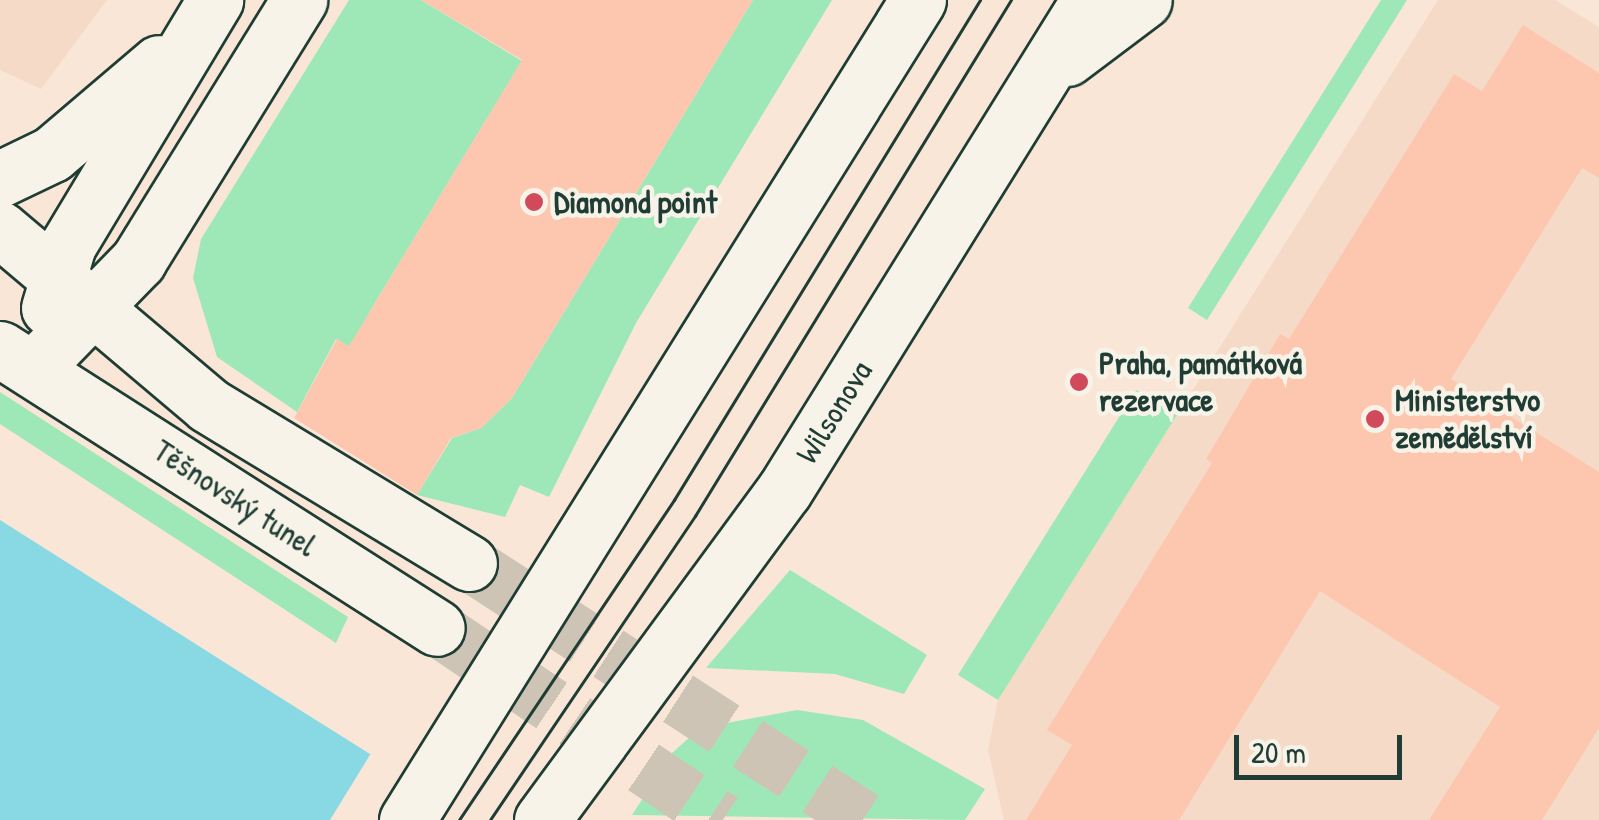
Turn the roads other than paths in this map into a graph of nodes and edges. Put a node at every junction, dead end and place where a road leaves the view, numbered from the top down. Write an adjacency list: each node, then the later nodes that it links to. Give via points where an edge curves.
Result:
1 (299, 0): 10 (main road, via 138,261)
2 (918, 0): 15 (main road)
3 (1089, 0): 6 (main road, Wilsonova)
4 (1144, 0): 6 (main road)
5 (207, 14): 7 (main road, via 52,154); 9 (main road)
6 (1041, 78): 14 (main road, Wilsonova, via 784,491)
7 (0, 179)
8 (0, 229): 9 (main road, Těšnovský tunel)
9 (58, 275): 10 (main road, Těšnovský tunel); 11 (main road)
10 (97, 310): 11 (main road); 12 (main road, Těšnovský tunel, via 232,421)
11 (16, 359): 13 (main road, Těšnovský tunel)
12 (469, 562)
13 (437, 628)
14 (547, 812)
15 (407, 820)

